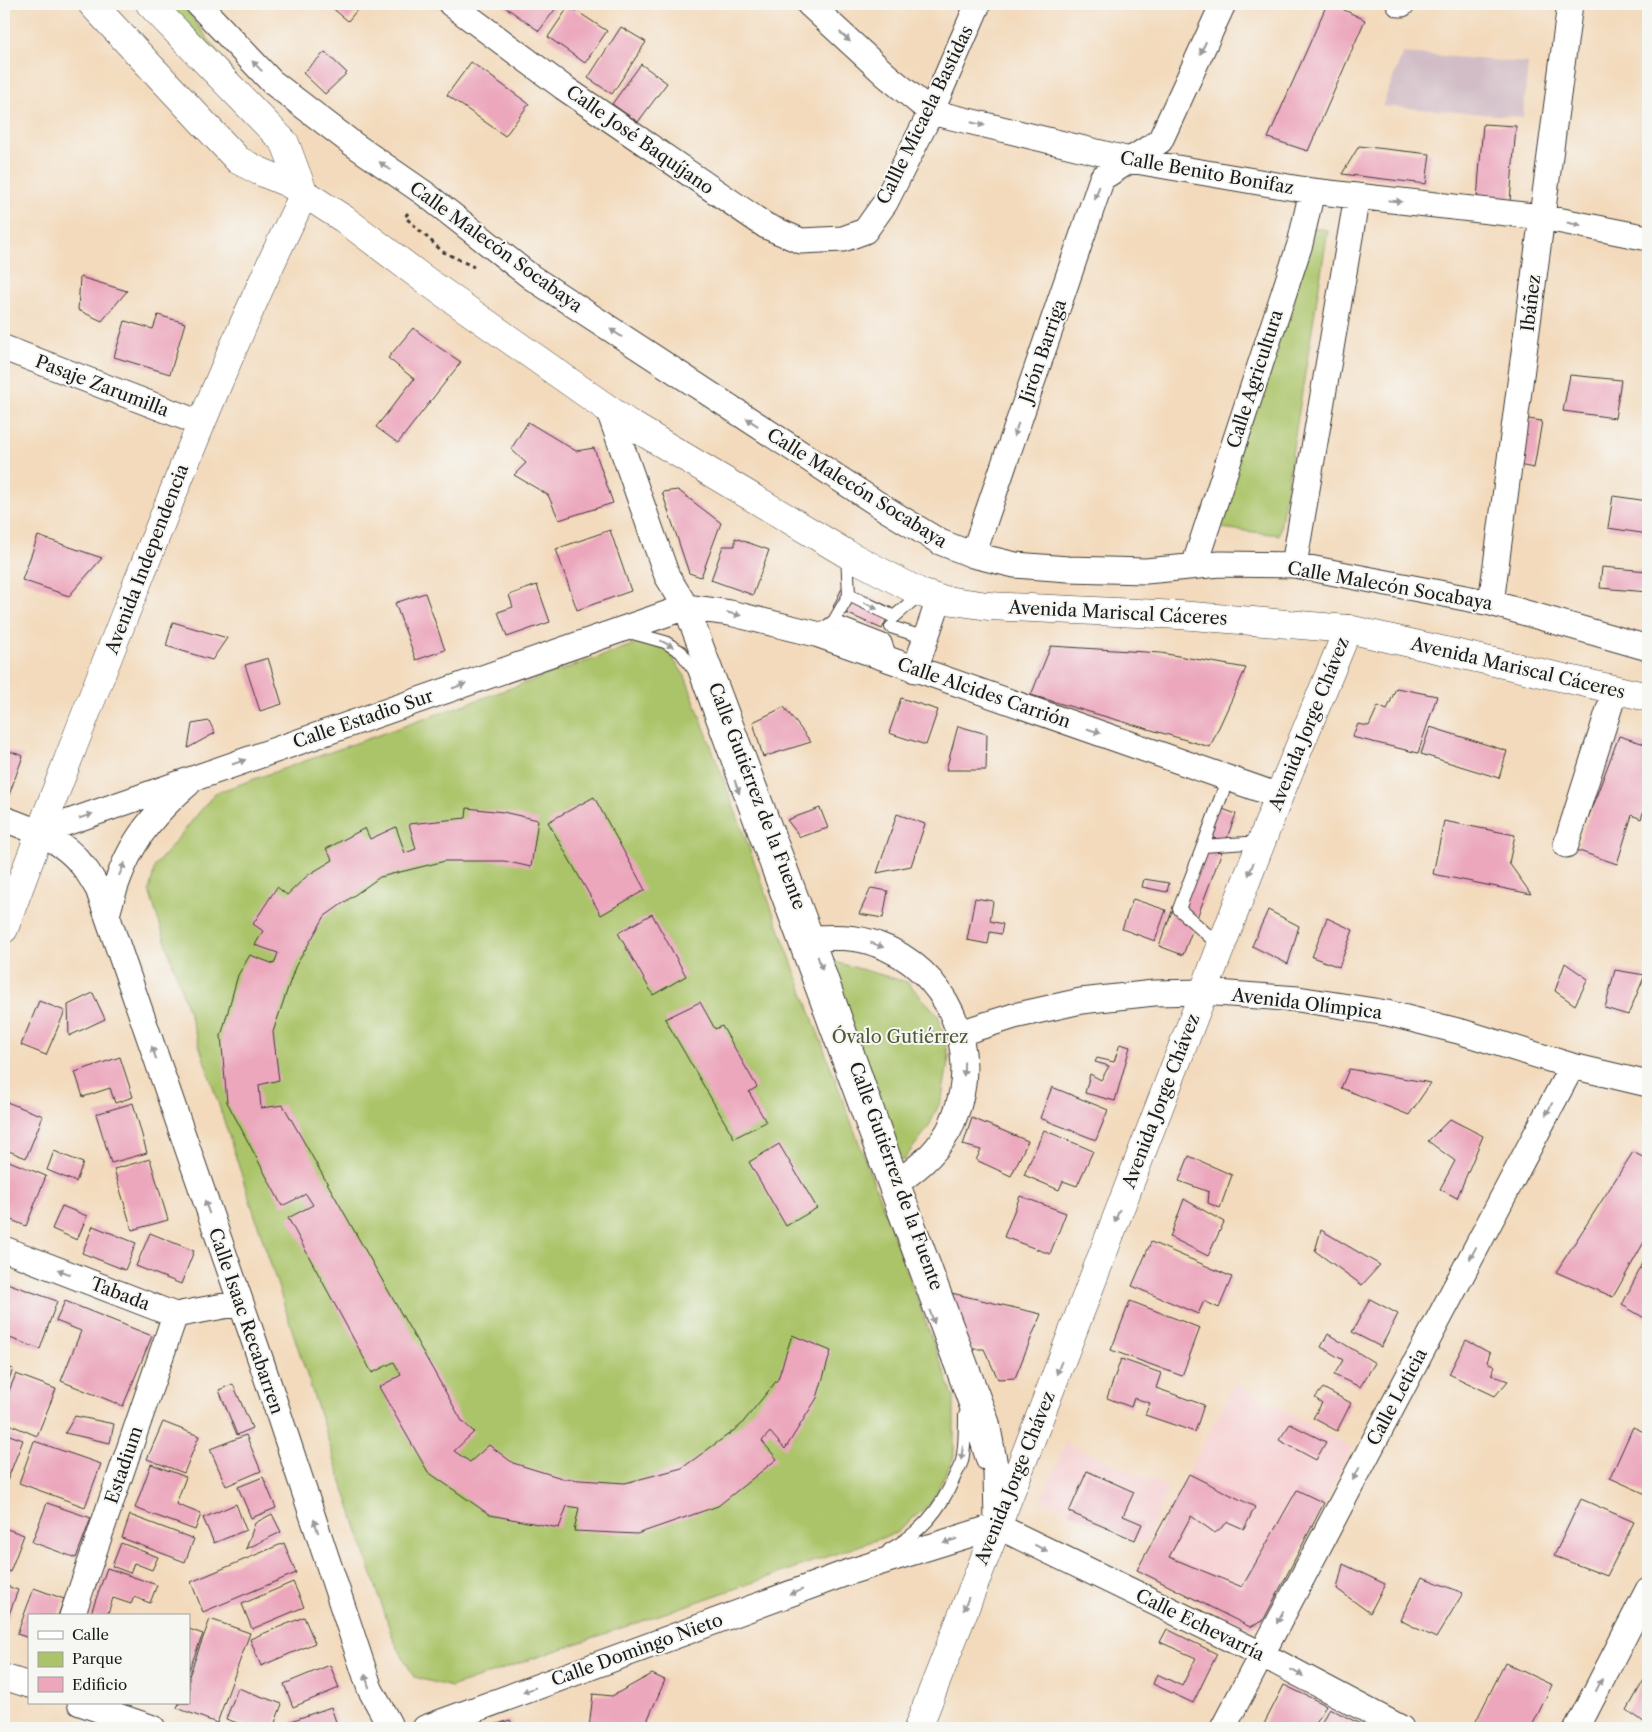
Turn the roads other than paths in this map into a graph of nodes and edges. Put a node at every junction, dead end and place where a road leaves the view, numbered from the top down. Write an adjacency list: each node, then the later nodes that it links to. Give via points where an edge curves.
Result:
1 (92, 4): 12 (main road, via 238,160)
2 (132, 4): 12 (main road, via 251,126)
3 (150, 4): 12 (main road, via 285,143)
4 (198, 4): 22 (street, Calle Malecón Socabaya, one-way to 4, via 940,542 884,508 531,277 424,193 272,82)
5 (450, 4): 17 (street, Calle José Baquíjano, via 563,87 766,226 801,241)
6 (809, 4): 10 (street, Calle Benito Bonifaz, one-way to 10)
7 (978, 4): 10 (street, Callle Micaela Bastidas)
8 (1223, 4): 11 (street, Jirón Barriga, one-way to 11, via 1160,141)
9 (1570, 4): 15 (street, Ibáñez)
10 (931, 112): 11 (street, Calle Benito Bonifaz, one-way to 11); 17 (street, Callle Micaela Bastidas, via 885,203 865,231)
11 (1130, 160): 13 (street, Calle Benito Bonifaz); 22 (street, Jirón Barriga, one-way to 22, via 1102,178)
12 (296, 188): 19 (main road); 20 (main road, Avenida Independencia, via 282,240)
13 (1312, 191): 14 (street, Calle Benito Bonifaz); 23 (street, Calle Agricultura, via 1300,244)
14 (1358, 196): 15 (street, Calle Benito Bonifaz, one-way to 15); 24 (street)
15 (1542, 217): 16 (street, Calle Benito Bonifaz, one-way to 16); 27 (street, Ibáñez)
16 (1648, 238)
17 (843, 239)
18 (4, 348): 20 (street, Pasaje Zarumilla)
19 (618, 415): 21 (main road, Avenida Mariscal Cáceres); 28 (street, Calle Gutiérrez de la Fuente, via 667,576)
20 (200, 423): 42 (main road, Avenida Independencia)
21 (847, 554): 25 (lane); 26 (main road, Avenida Mariscal Cáceres)
22 (973, 556): 23 (street, Calle Malecón Socabaya, via 1015,565 1068,569 1146,571)
23 (1194, 566): 24 (street, Calle Malecón Socabaya)
24 (1294, 566): 27 (street, Calle Malecón Socabaya)
25 (849, 595): 29 (lane, one-way to 29); 30 (lane)
26 (930, 596): 29 (lane); 31 (main road, Avenida Mariscal Cáceres, via 988,606 1180,615); 33 (street)
27 (1492, 603): 34 (street, Calle Malecón Socabaya)
28 (686, 607): 30 (street, Calle Alcides Carrión, one-way to 30); 32 (street, Calle Estadio Sur); 48 (street, Calle Gutiérrez de la Fuente)
29 (893, 622): 33 (lane); 35 (lane)
30 (825, 628): 35 (street, Calle Alcides Carrión)
31 (1348, 629): 36 (main road, Avenida Mariscal Cáceres); 40 (main road, Avenida Jorge Chávez)
32 (620, 630): 38 (street, Calle Estadio Sur, one-way to 32); 58 (lane, Calle Gutiérrez de la Fuente, one-way to 58, via 665,642 680,652 694,670)
33 (926, 638): 35 (street)
34 (1648, 648)
35 (898, 657): 39 (street, Calle Alcides Carrión, one-way to 39)
36 (1615, 690): 37 (main road, Avenida Mariscal Cáceres); 44 (street)
37 (1648, 697)
38 (197, 777): 42 (street, Calle Estadio Sur, one-way to 38); 46 (street, one-way to 38, via 115,883 147,824)
39 (1228, 778): 40 (street, Calle Alcides Carrión); 45 (lane)
40 (1279, 796): 43 (main road, Avenida Jorge Chávez)
41 (4, 819): 42 (street, Calle Isaac Recabarren)
42 (40, 832): 46 (street, Calle Isaac Recabarren, via 63,846 83,866 98,889); 47 (main road, Avenida Independencia)
43 (1261, 842): 45 (lane); 49 (main road, Avenida Jorge Chávez, one-way to 49)
44 (1566, 845)
45 (1203, 846): 49 (lane, via 1179,910)
46 (107, 915): 56 (street, Calle Isaac Recabarren, one-way to 46)
47 (4, 929)
48 (811, 938): 51 (street, one-way to 51, via 844,937 875,943 904,957 929,977 948,1003); 54 (street, Calle Gutiérrez de la Fuente, one-way to 54)
49 (1221, 947): 50 (main road, Avenida Jorge Chávez)
50 (1203, 992): 51 (street, Avenida Olímpica, via 1154,993 1081,1001 1014,1016); 52 (street, Avenida Olímpica, via 1298,999 1387,1013); 59 (main road, Avenida Jorge Chávez, one-way to 59)
51 (960, 1033): 54 (street, one-way to 54, via 965,1067 961,1102 947,1134 926,1162)
52 (1572, 1066): 53 (street, Avenida Olímpica); 63 (street, Calle Leticia, one-way to 63)
53 (1648, 1084)
54 (897, 1182): 59 (street, Calle Gutiérrez de la Fuente, via 987,1423 996,1471)
55 (4, 1249): 57 (street, Tabada, one-way to 55)
56 (240, 1302): 57 (street); 67 (street, Calle Isaac Recabarren, one-way to 56, via 370,1689)
57 (175, 1315): 62 (street, Estadium)
58 (965, 1405): 59 (lane, Avenida Jorge Chávez, via 981,1455); 60 (lane, Calle Domingo Nieto, one-way to 60, via 962,1461 948,1493 930,1520 903,1542)
59 (992, 1528): 60 (street, Calle Domingo Nieto, one-way to 60); 63 (street, Calle Echevarría, one-way to 63); 70 (main road, Avenida Jorge Chávez, one-way to 70)
60 (849, 1572): 69 (street, Calle Domingo Nieto, one-way to 69)
61 (1648, 1590): 73 (street, one-way to 61)
62 (73, 1614)
63 (1261, 1654): 71 (street, Calle Leticia); 72 (street, Calle Echevarría, one-way to 72)
64 (4, 1677): 65 (street)
65 (28, 1685)
66 (83, 1704): 68 (street)
67 (391, 1727)
68 (153, 1728)
69 (426, 1728)
70 (918, 1728)
71 (1223, 1728)
72 (1401, 1728)
73 (1577, 1728)

